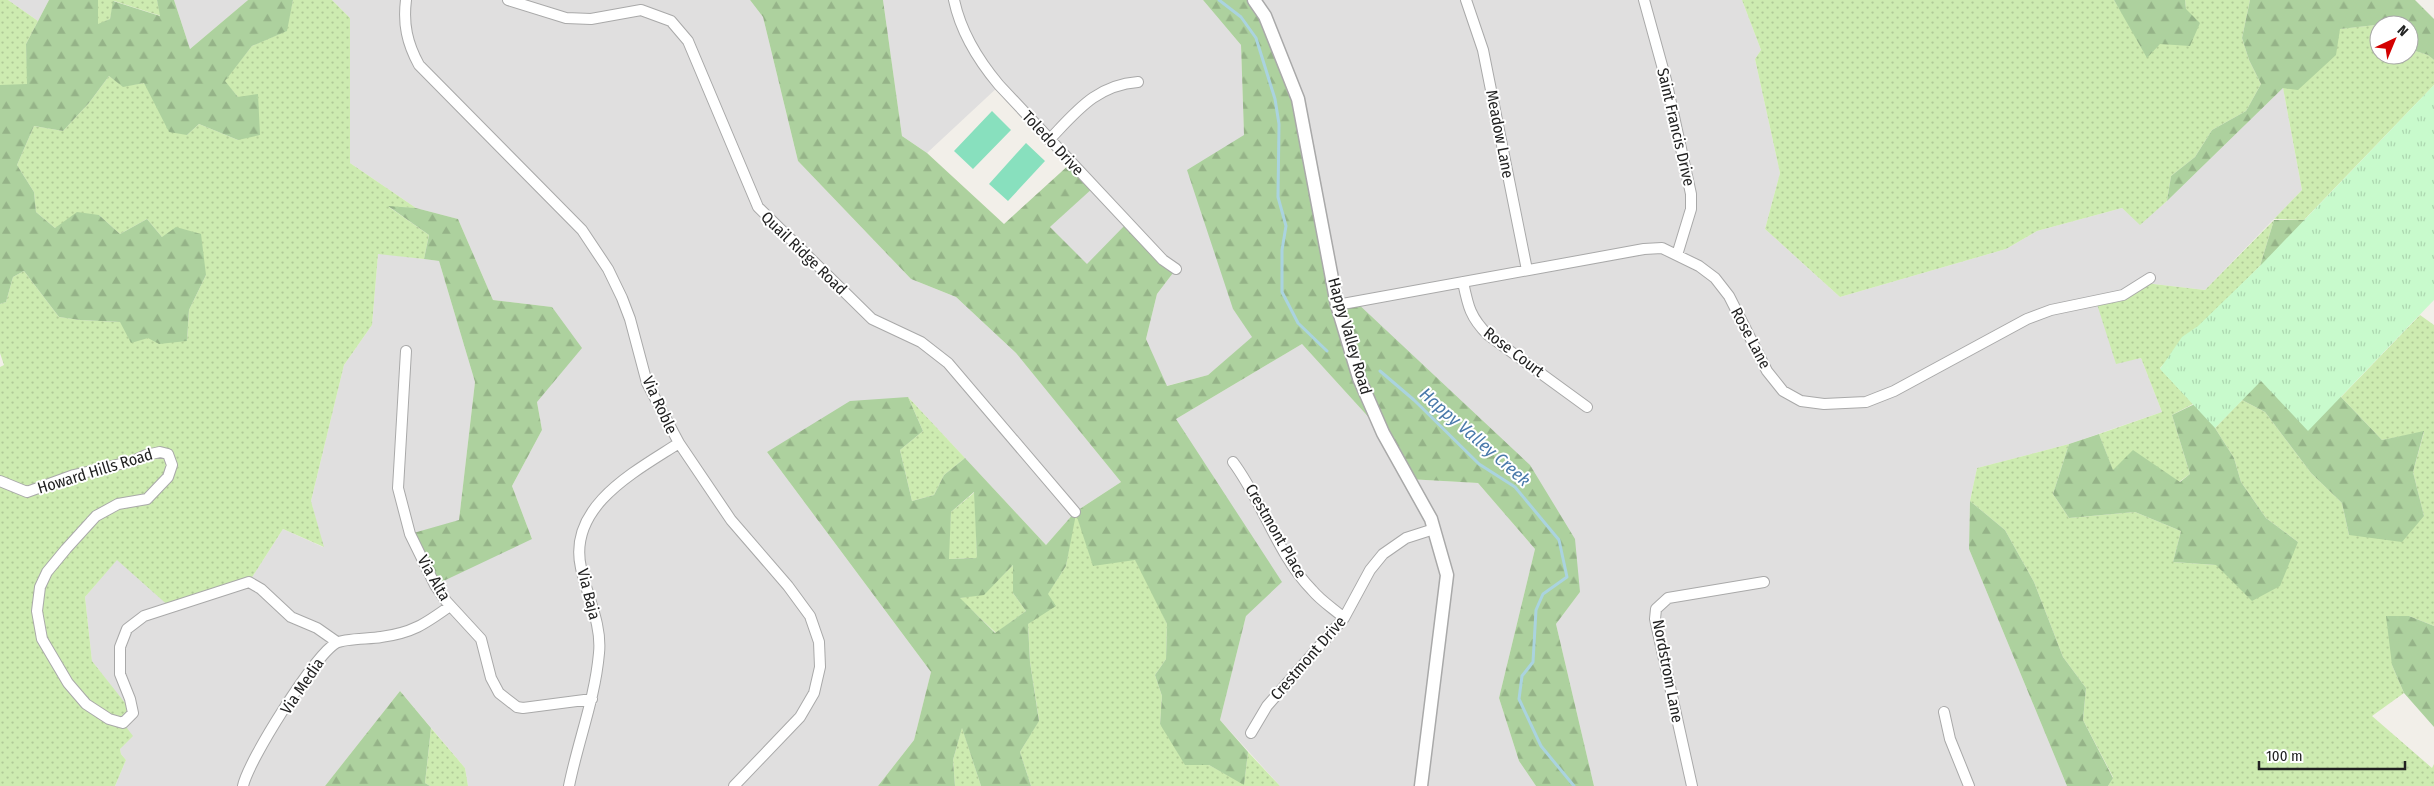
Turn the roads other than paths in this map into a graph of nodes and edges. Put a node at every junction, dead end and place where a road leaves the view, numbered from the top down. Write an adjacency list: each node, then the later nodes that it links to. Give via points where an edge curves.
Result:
1 (406, 0): 17 (street, Via Roble, via 404,23 419,64 582,230 608,269 630,319 647,383)
2 (508, 0): 20 (street, Quail Ridge Road, via 566,18 591,18 641,10 671,22 688,41 758,207 872,319 921,342 948,363)
3 (954, 0): 8 (street, Toledo Drive, via 970,44 982,64)
4 (1254, 0): 14 (street, Happy Valley Road, via 1265,16 1298,99)
5 (1466, 0): 11 (street, Meadow Lane, via 1483,50)
6 (1644, 0): 9 (street, Saint Francis Drive, via 1666,80 1691,194 1691,209)
7 (1138, 82): 8 (street, via 1122,83 1090,98)
8 (1049, 140): 10 (street, Toledo Drive, via 1163,260)
9 (1677, 255): 11 (street, Rose Lane, via 1662,248 1644,249); 12 (street, Rose Lane, via 1715,278 1729,296 1767,371 1783,391 1802,401 1824,404 1866,402 1894,391 2027,319 2051,310 2124,294)
10 (1176, 269)
11 (1527, 270): 13 (street, Rose Lane)
12 (2150, 278)
13 (1463, 282): 14 (street, Rose Lane); 16 (street, Rose Court, via 1470,314 1488,335)
14 (1337, 305): 21 (street, Happy Valley Road, via 1358,378)
15 (406, 351): 23 (street, Via Alta, via 398,488 410,534 435,585)
16 (1588, 407)
17 (679, 443): 26 (street, Via Baja, via 616,484 598,503 582,533 580,567 596,621 600,652); 31 (street, Via Roble, via 731,520 804,606 819,642 820,667 807,707)
18 (1232, 462): 24 (street, Crestmont Place, via 1247,481 1266,519 1311,590)
19 (0, 481): 25 (street, Howard Hills Road, via 27,492 146,455 168,454 172,465 168,477 147,499 118,504 96,516 66,549 40,587 37,611 42,639 68,683 86,704 109,719 122,723 133,713 120,674 120,647 127,629 144,616 249,582 290,617 317,628)
20 (1075, 512)
21 (1434, 529): 24 (street, Crestmont Drive, via 1406,538 1383,554 1370,570); 32 (street, Happy Valley Road, via 1448,575)
22 (1764, 582): 33 (street, Nordstrom Lane, via 1668,598 1656,609 1655,618)
23 (450, 606): 25 (street, Via Media, via 419,628 384,637); 26 (street, Via Alta, via 481,638 491,678 499,693 517,707)
24 (1344, 618): 28 (street, Crestmont Drive, via 1272,700)
25 (337, 642): 29 (street, Via Media, via 309,671 246,774)
26 (592, 699): 30 (street, Via Baja)
27 (1944, 712): 34 (street, via 1950,739)
28 (1250, 733)
29 (243, 786)
30 (569, 786)
31 (734, 786)
32 (1421, 786)
33 (1692, 786)
34 (1969, 786)

